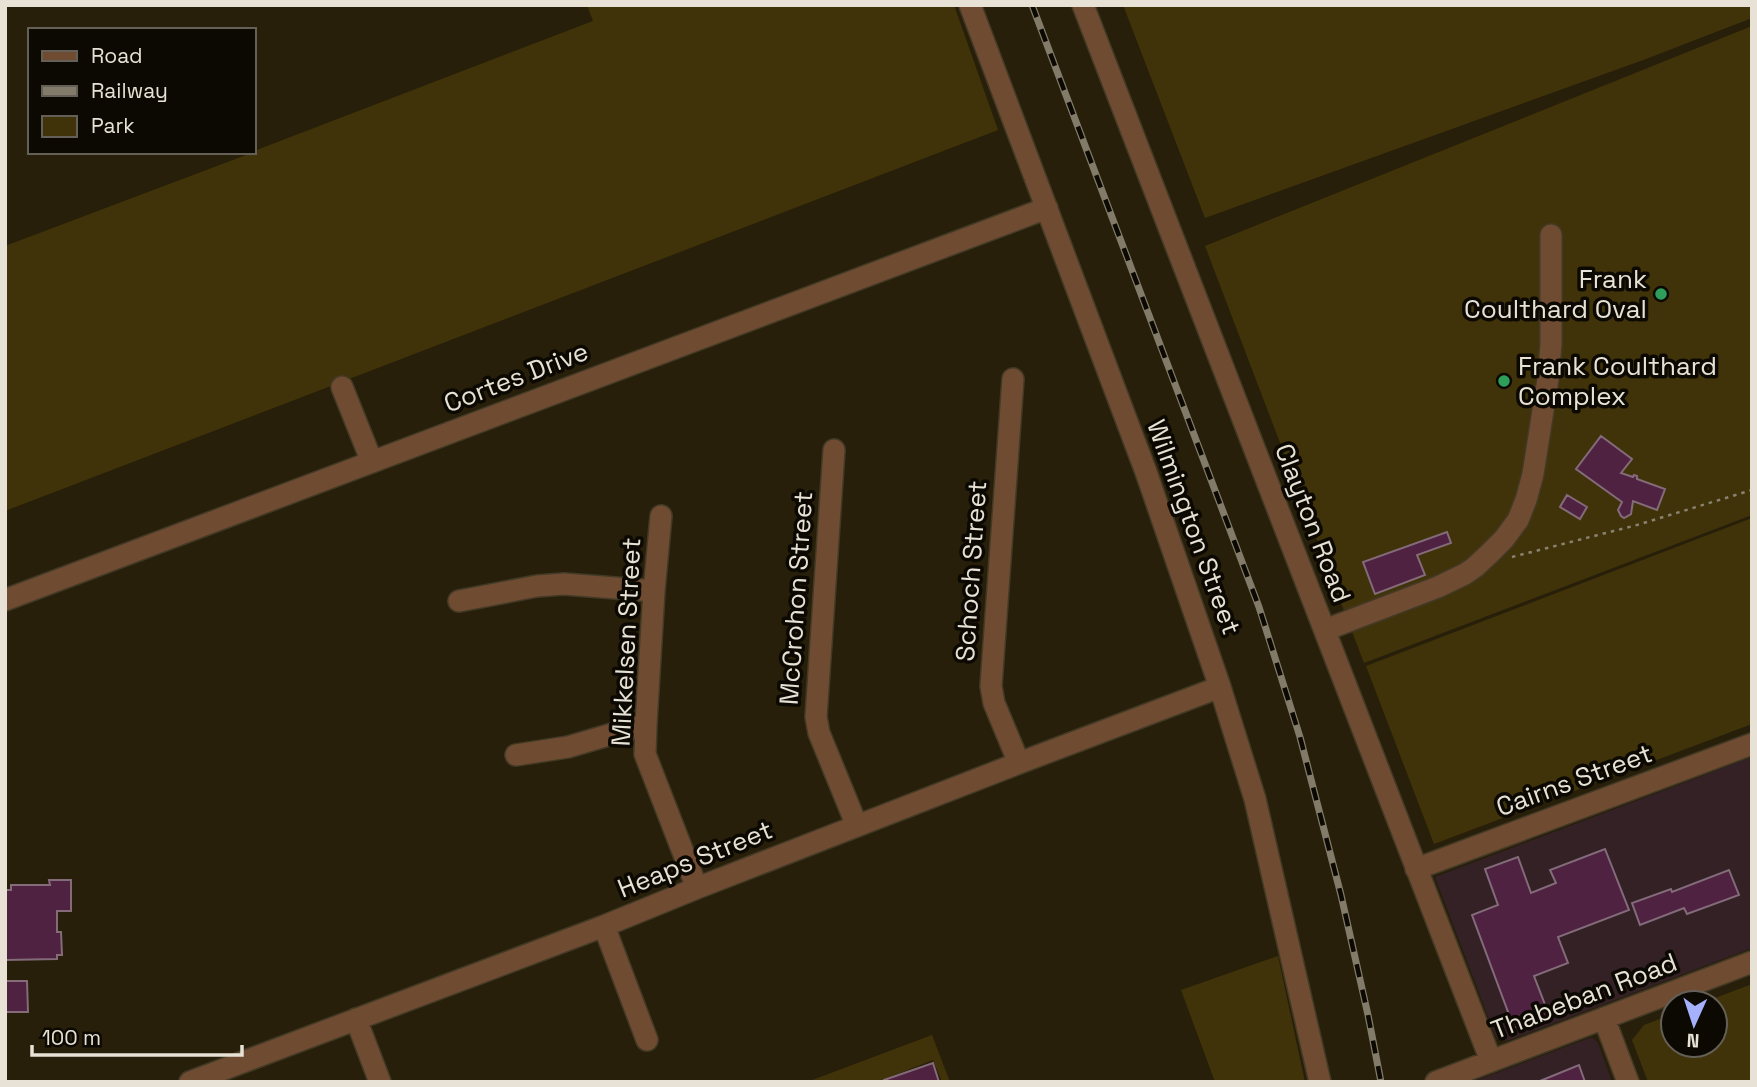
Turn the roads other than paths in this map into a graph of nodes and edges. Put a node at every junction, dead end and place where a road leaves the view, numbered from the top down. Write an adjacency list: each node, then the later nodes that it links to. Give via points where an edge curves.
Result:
1 (970, 5): 3 (street, Wilmington Street)
2 (1083, 5): 13 (street, Clayton Road)
3 (1047, 208): 8 (street, Cortes Drive); 14 (street, Wilmington Street)
4 (1551, 235): 13 (street, via 1548,379 1533,474 1518,520 1489,554 1465,573)
5 (1013, 379): 18 (street, Schoch Street, via 991,686)
6 (342, 387): 8 (street)
7 (834, 450): 19 (street, McCrohon Street, via 816,717)
8 (372, 462): 11 (street, Cortes Drive)
9 (661, 516): 10 (street, Mikkelsen Street)
10 (654, 591): 12 (street, via 564,584); 15 (street, Mikkelsen Street)
11 (5, 600)
12 (459, 601)
13 (1325, 630): 20 (street, Clayton Road)
14 (1220, 687): 18 (street, Heaps Street); 30 (street, Wilmington Street, via 1255,799)
15 (646, 724): 17 (street, via 568,747); 21 (street, Mikkelsen Street, via 645,754)
16 (1752, 744): 20 (street, Cairns Street)
17 (516, 755)
18 (1020, 763): 19 (street, Heaps Street)
19 (857, 826): 21 (street, Heaps Street)
20 (1416, 869): 27 (street, Clayton Road)
21 (697, 888): 22 (street, Heaps Street)
22 (604, 926): 25 (street, Heaps Street); 26 (street)
23 (1752, 962): 24 (street, Thabeban Road)
24 (1604, 1018): 27 (street, Thabeban Road); 32 (street)
25 (356, 1019): 28 (street, Heaps Street); 29 (street)
26 (648, 1040)
27 (1491, 1061): 31 (street, Thabeban Road)
28 (190, 1082)
29 (380, 1082)
30 (1320, 1082)
31 (1436, 1082)
32 (1628, 1082)

